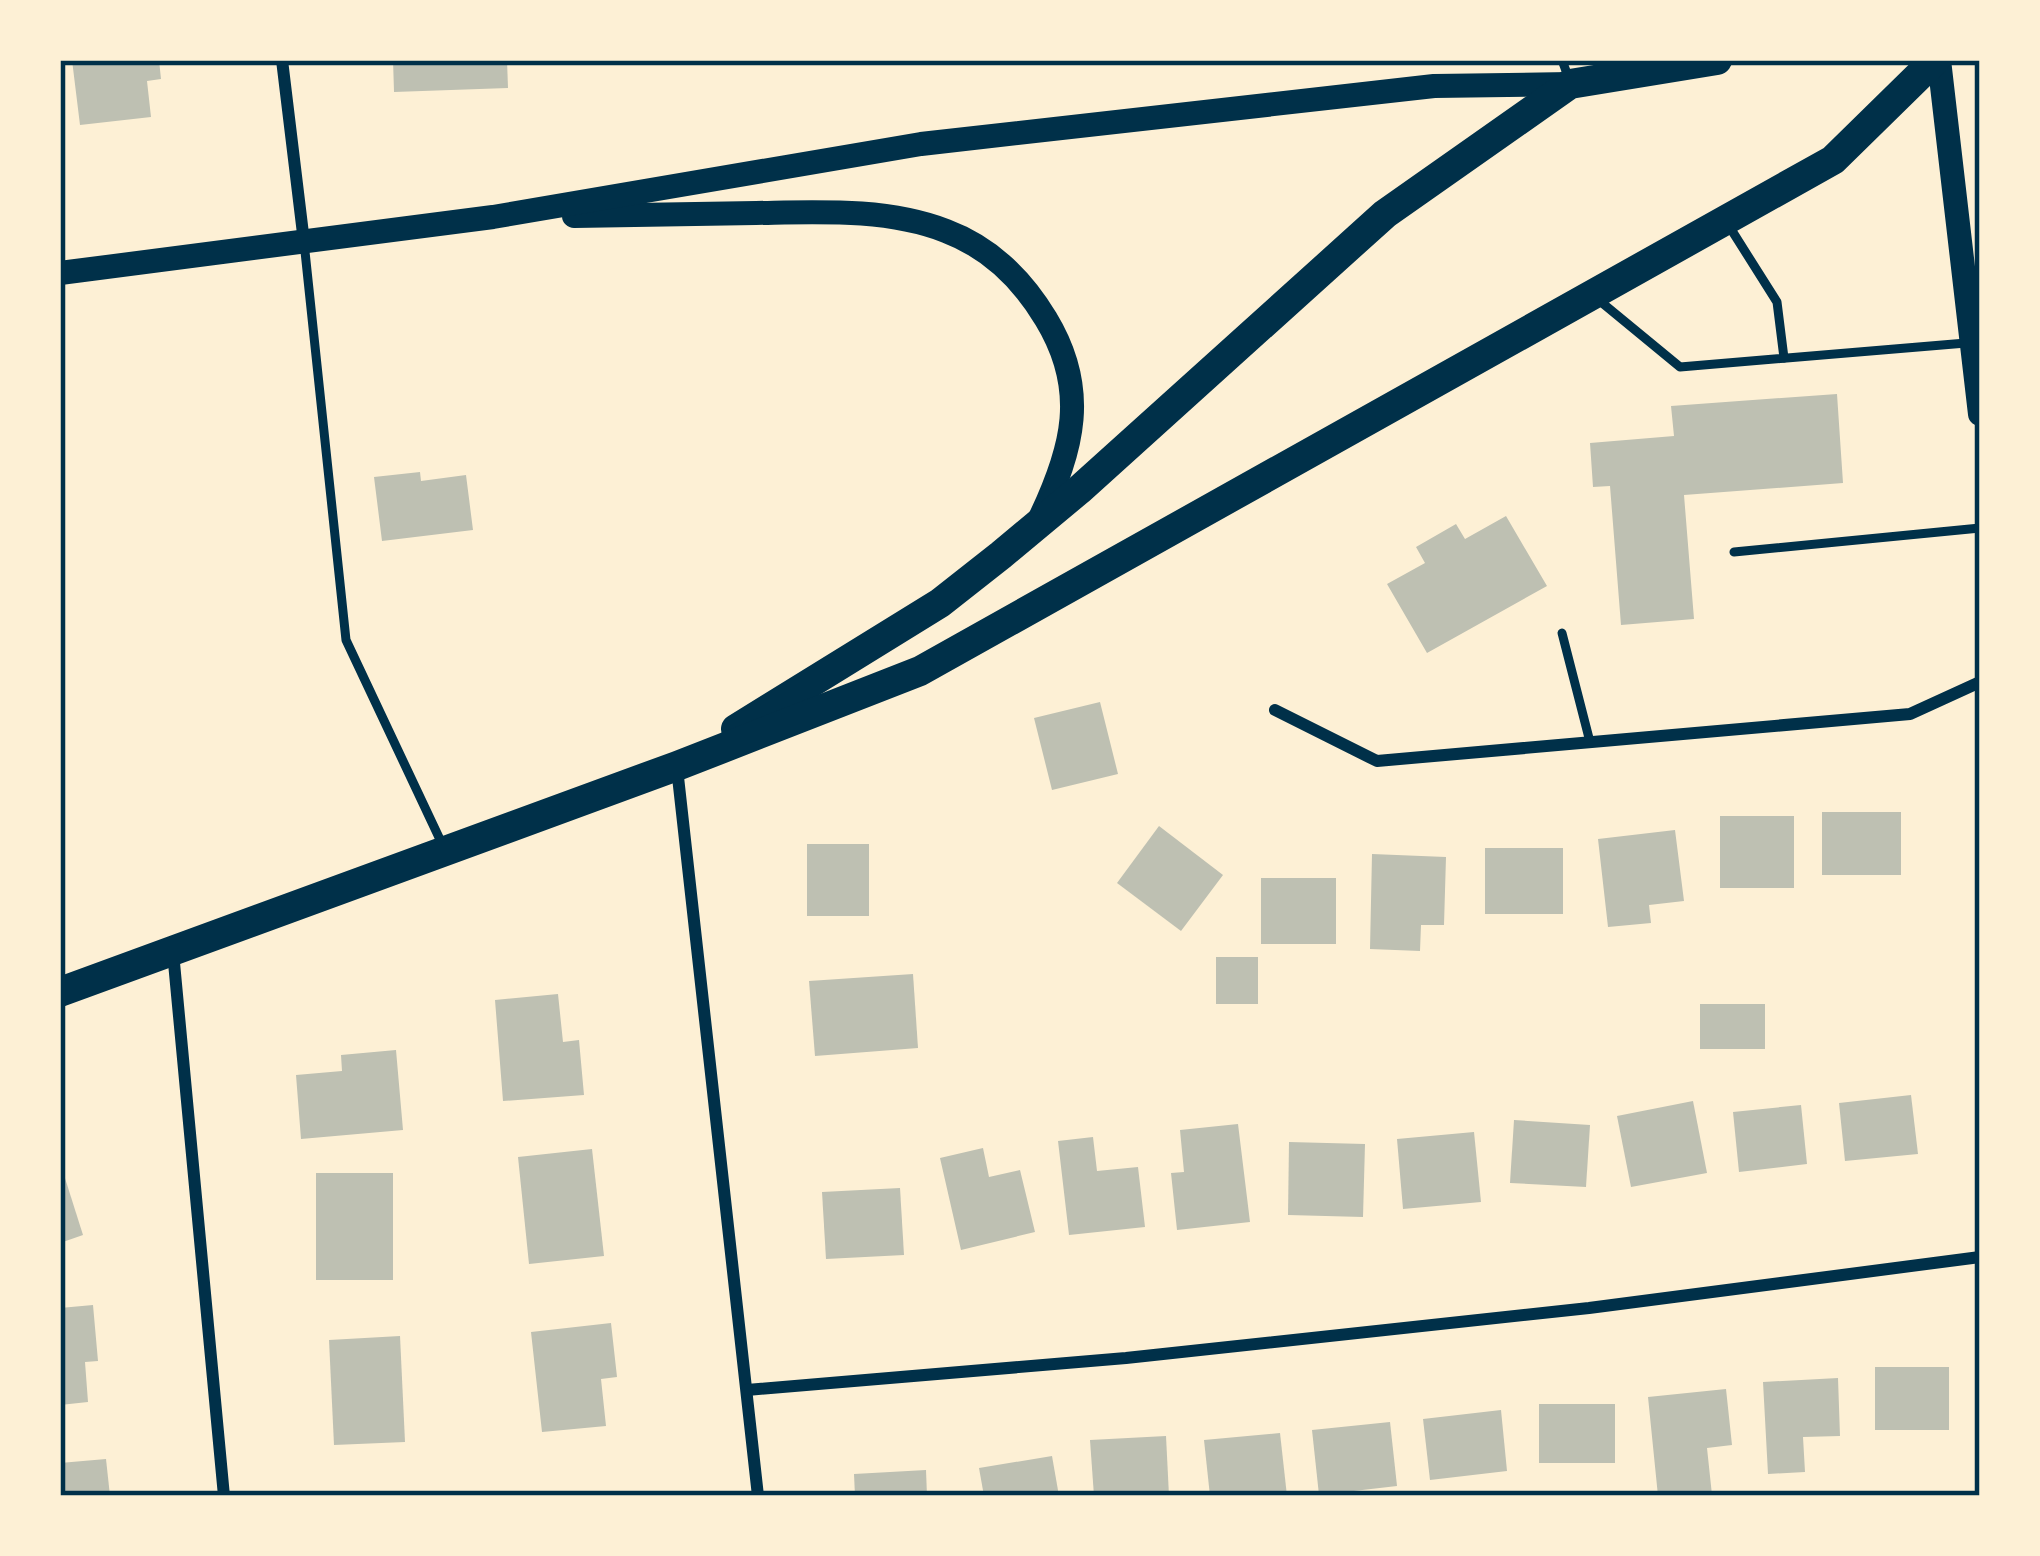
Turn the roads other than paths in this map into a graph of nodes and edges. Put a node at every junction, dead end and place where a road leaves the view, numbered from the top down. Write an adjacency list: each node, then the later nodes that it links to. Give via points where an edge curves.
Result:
1 (282, 60): 7 (street)
2 (1718, 60): 4 (main road)
3 (1937, 60): 6 (main road, via 1833,160); 10 (main road)
4 (1566, 72): 5 (main road, via 921,144); 13 (main road, via 1385,214)
5 (493, 217): 7 (main road); 13 (main road, via 841,212 916,222 979,247 1030,295 1065,358 1071,436)
6 (1726, 222): 9 (main road); 11 (lane, via 1777,302)
7 (304, 242): 8 (main road); 21 (lane, via 346,640)
8 (60, 273)
9 (1591, 294): 11 (lane, via 1680,367); 20 (main road, via 920,671)
10 (1971, 342): 11 (lane); 12 (main road)
11 (1784, 358)
12 (1980, 414)
13 (1037, 525): 20 (main road, via 940,603)
14 (1980, 528): 15 (lane)
15 (1734, 552)
16 (1562, 633): 19 (lane)
17 (1980, 682): 19 (street, via 1910,714)
18 (1275, 710): 19 (street, via 1377,761)
19 (1590, 742)
20 (677, 766): 21 (main road); 25 (street)
21 (446, 851): 22 (main road)
22 (172, 951): 23 (main road); 26 (street)
23 (60, 992)
24 (1980, 1257): 25 (street, via 1219,1348)
25 (747, 1390): 27 (street)
26 (224, 1496)
27 (758, 1496)

